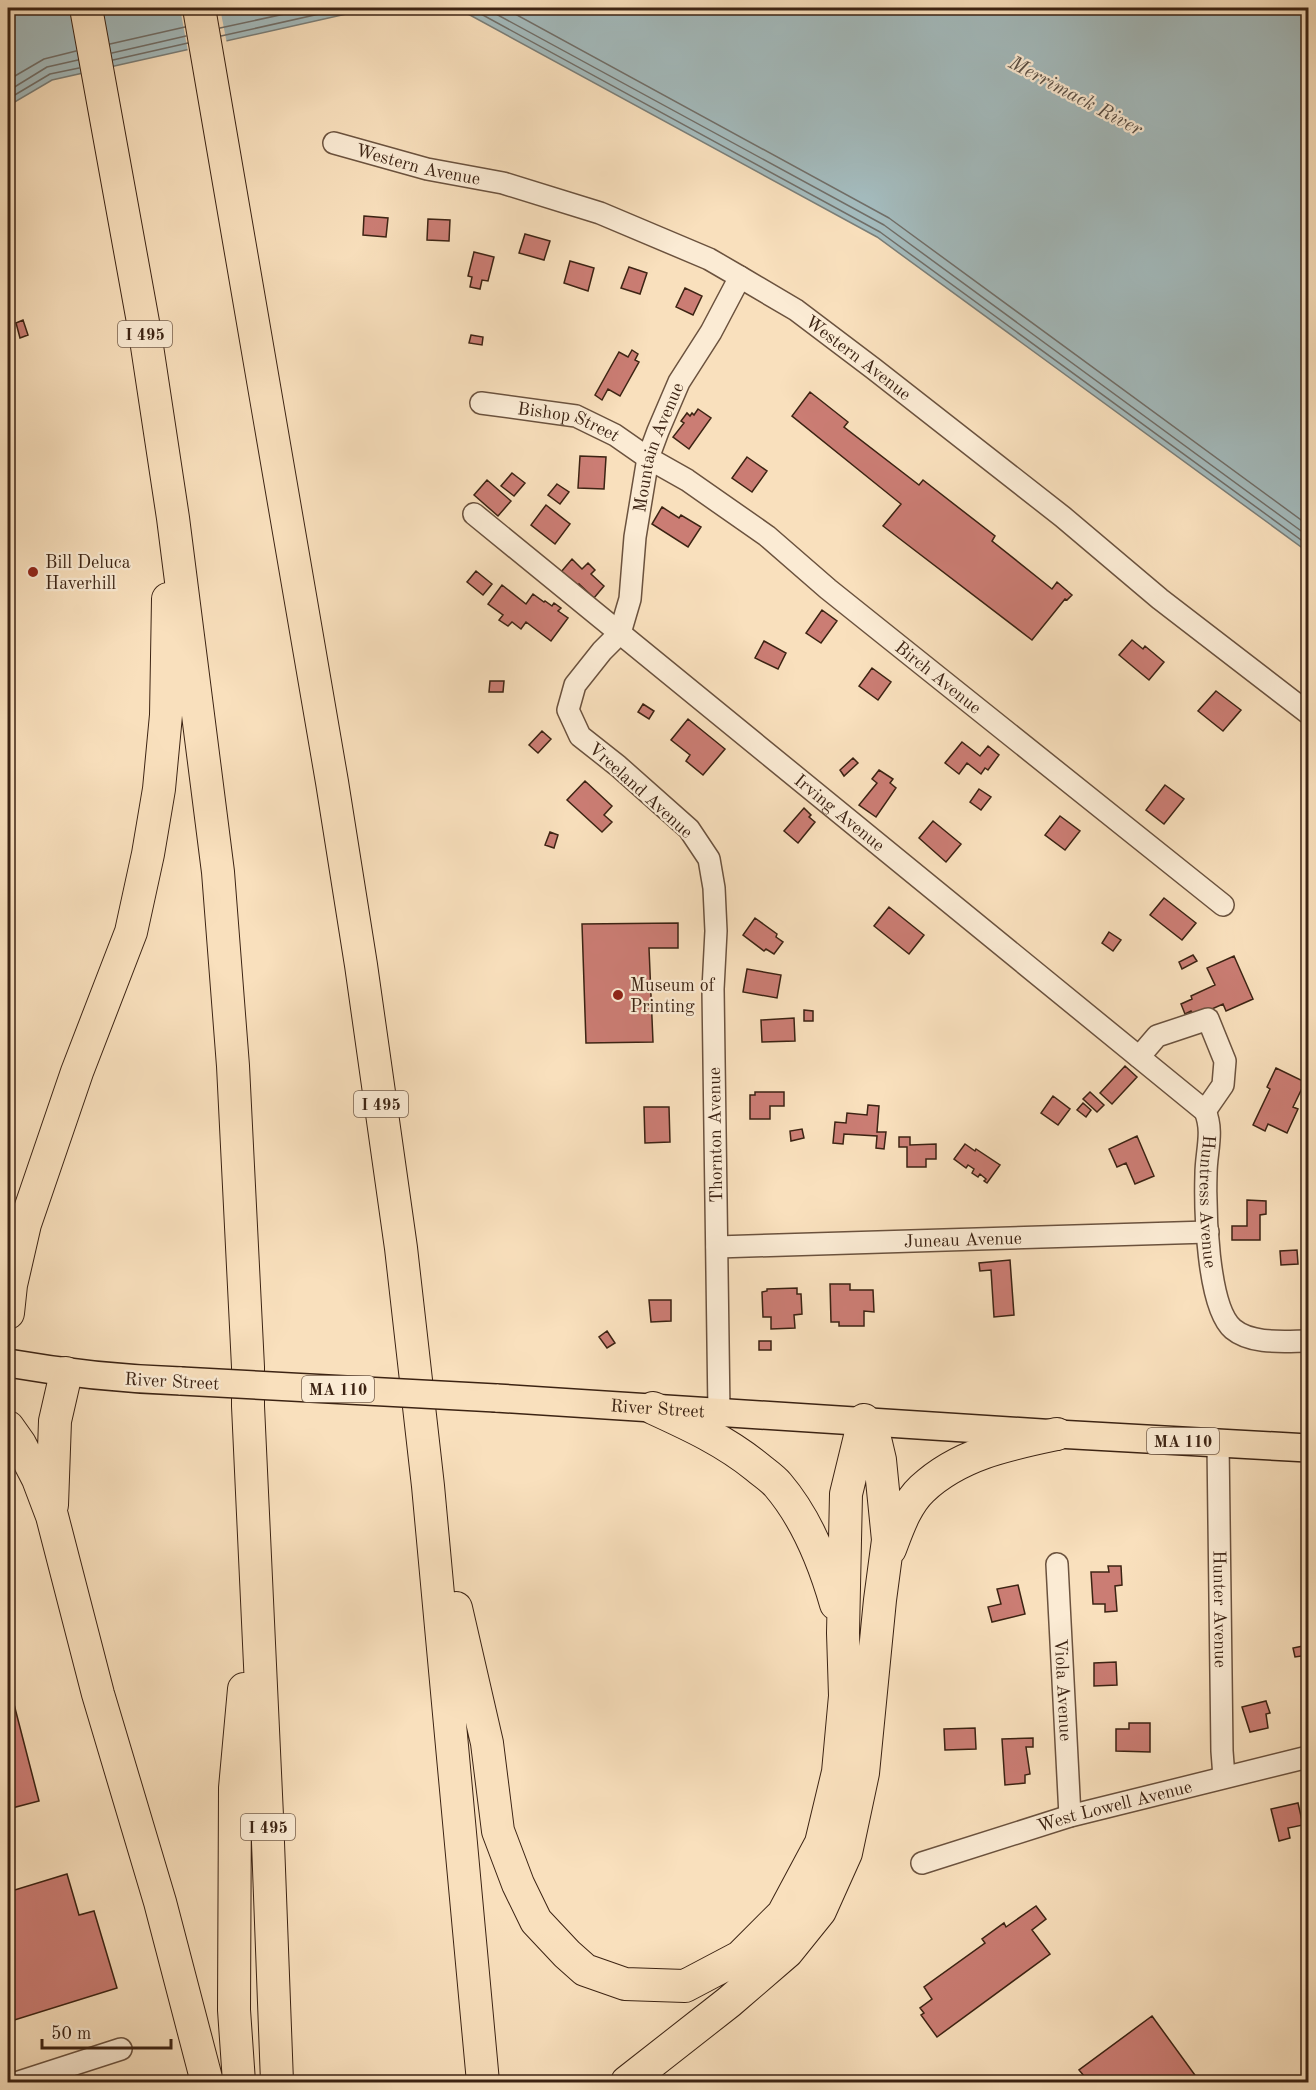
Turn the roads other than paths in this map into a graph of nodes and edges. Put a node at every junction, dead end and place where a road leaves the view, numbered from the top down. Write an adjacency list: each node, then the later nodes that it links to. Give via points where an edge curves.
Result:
1 (86, 8): 8 (highway, I 495, via 145,333)
2 (199, 8): 28 (highway, I 495, via 361,965 401,1248)
3 (334, 143): 4 (street, Western Avenue, via 427,169 503,183 600,213)
4 (740, 277): 6 (street, Mountain Avenue, via 679,382); 10 (street, Western Avenue, via 796,310 874,369)
5 (481, 403): 6 (street, Bishop Street, via 576,416 615,435)
6 (648, 458): 9 (street, Mountain Avenue, via 630,599); 12 (street, Birch Avenue, via 767,536)
7 (474, 514): 9 (street, Irving Avenue)
8 (173, 518): 17 (highway, via 165,715 159,789 148,854 131,933 36,1191); 32 (highway, I 495, via 218,872 249,1367)
9 (620, 633): 11 (street, Vreeland Avenue, via 575,685 568,710 580,736 689,829); 13 (street, Irving Avenue)
10 (1308, 713)
11 (709, 859): 16 (street, Thornton Avenue, via 716,931 713,989)
12 (1222, 905)
13 (1139, 1057): 14 (street, Irving Avenue); 14 (street, via 1157,1036 1208,1019 1225,1061 1223,1086)
14 (1204, 1111): 15 (street, Huntress Avenue, via 1209,1122)
15 (1208, 1232): 16 (street, Juneau Avenue); 18 (street, Huntress Avenue, via 1218,1307 1232,1328 1242,1335 1276,1341)
16 (717, 1246): 22 (street, Thornton Avenue)
17 (9, 1295)
18 (1308, 1341)
19 (8, 1363): 20 (main road, River Street / MA 110)
20 (66, 1372): 21 (main road, River Street / MA 110, bridge, via 130,1379); 29 (highway, via 55,1421)
21 (653, 1408): 22 (main road, River Street / MA 110); 33 (highway, via 711,1435 777,1484 807,1528 828,1576)
22 (719, 1412): 23 (main road, River Street / MA 110)
23 (864, 1420): 25 (main road, River Street / MA 110); 30 (highway, via 880,1460 888,1540); 33 (highway, via 846,1494)
24 (8, 1427): 29 (highway, via 38,1479)
25 (1057, 1434): 26 (main road, River Street / MA 110); 30 (highway, via 1000,1446 952,1466 915,1498)
26 (1218, 1443): 27 (main road, River Street / MA 110); 35 (street, Hunter Avenue)
27 (1308, 1448)
28 (428, 1486): 33 (highway, via 487,1743 498,1831 536,1921 585,1970 625,1984 685,1986 740,1957 783,1914 821,1843 838,1772 845,1696); 43 (highway, I 495)
29 (52, 1516): 40 (highway)
30 (885, 1561): 44 (highway, via 863,1773 846,1853 820,1911 787,1952)
31 (1057, 1563): 36 (street, Viola Avenue)
32 (255, 1571): 41 (highway, via 235,1788 234,2010); 42 (highway, I 495)
33 (843, 1633)
34 (1308, 1757): 35 (street, West Lowell Avenue)
35 (1224, 1777): 36 (street, West Lowell Avenue)
36 (1070, 1816): 37 (street, West Lowell Avenue)
37 (922, 1863)
38 (121, 2049): 39 (street)
39 (19, 2082)
40 (207, 2082)
41 (239, 2082)
42 (277, 2082)
43 (483, 2082)
44 (627, 2082)

